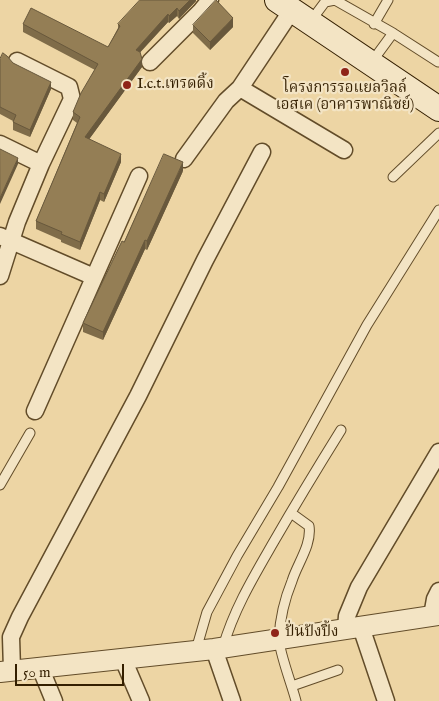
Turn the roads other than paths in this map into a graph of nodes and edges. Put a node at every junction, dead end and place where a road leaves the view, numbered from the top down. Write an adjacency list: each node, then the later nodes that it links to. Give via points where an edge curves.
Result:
1 (210, 0): 8 (street)
2 (330, 0): 4 (lane); 5 (lane)
3 (388, 0): 5 (lane)
4 (293, 11): 10 (main road); 11 (street)
5 (374, 24): 6 (lane)
6 (393, 33): 9 (lane); 10 (lane)
7 (17, 61): 18 (street, via 69,87 71,92 72,99)
8 (150, 62)
9 (438, 62)
10 (370, 63): 12 (main road)
11 (240, 88): 15 (street); 17 (street, via 226,101)
12 (438, 106)
13 (439, 133): 20 (lane)
14 (0, 144): 18 (street)
15 (344, 150)
16 (262, 152): 39 (street, via 138,396 20,617 11,637)
17 (184, 159)
18 (41, 164): 22 (street, via 17,222)
19 (140, 176): 24 (street)
20 (393, 177)
21 (439, 210): 35 (lane, via 367,325 207,612)
22 (6, 238): 23 (street); 24 (street)
23 (0, 276)
24 (94, 278): 25 (street)
25 (35, 411)
26 (341, 430): 30 (lane)
27 (30, 433): 29 (lane)
28 (439, 452): 33 (street, via 359,587 347,616)
29 (0, 485)
30 (291, 513): 34 (lane, via 309,526 310,532 283,610); 35 (lane, via 230,624)
31 (439, 591): 32 (street, via 435,599)
32 (436, 616): 33 (street)
33 (353, 628): 34 (street); 45 (street)
34 (279, 640): 35 (street); 40 (lane)
35 (211, 648): 36 (street); 43 (street)
36 (123, 659): 37 (street); 42 (street)
37 (40, 667): 39 (street); 41 (street)
38 (338, 670): 40 (lane)
39 (6, 671)
40 (292, 686): 44 (lane)
41 (54, 701)
42 (141, 701)
43 (232, 701)
44 (296, 701)
45 (386, 701)

